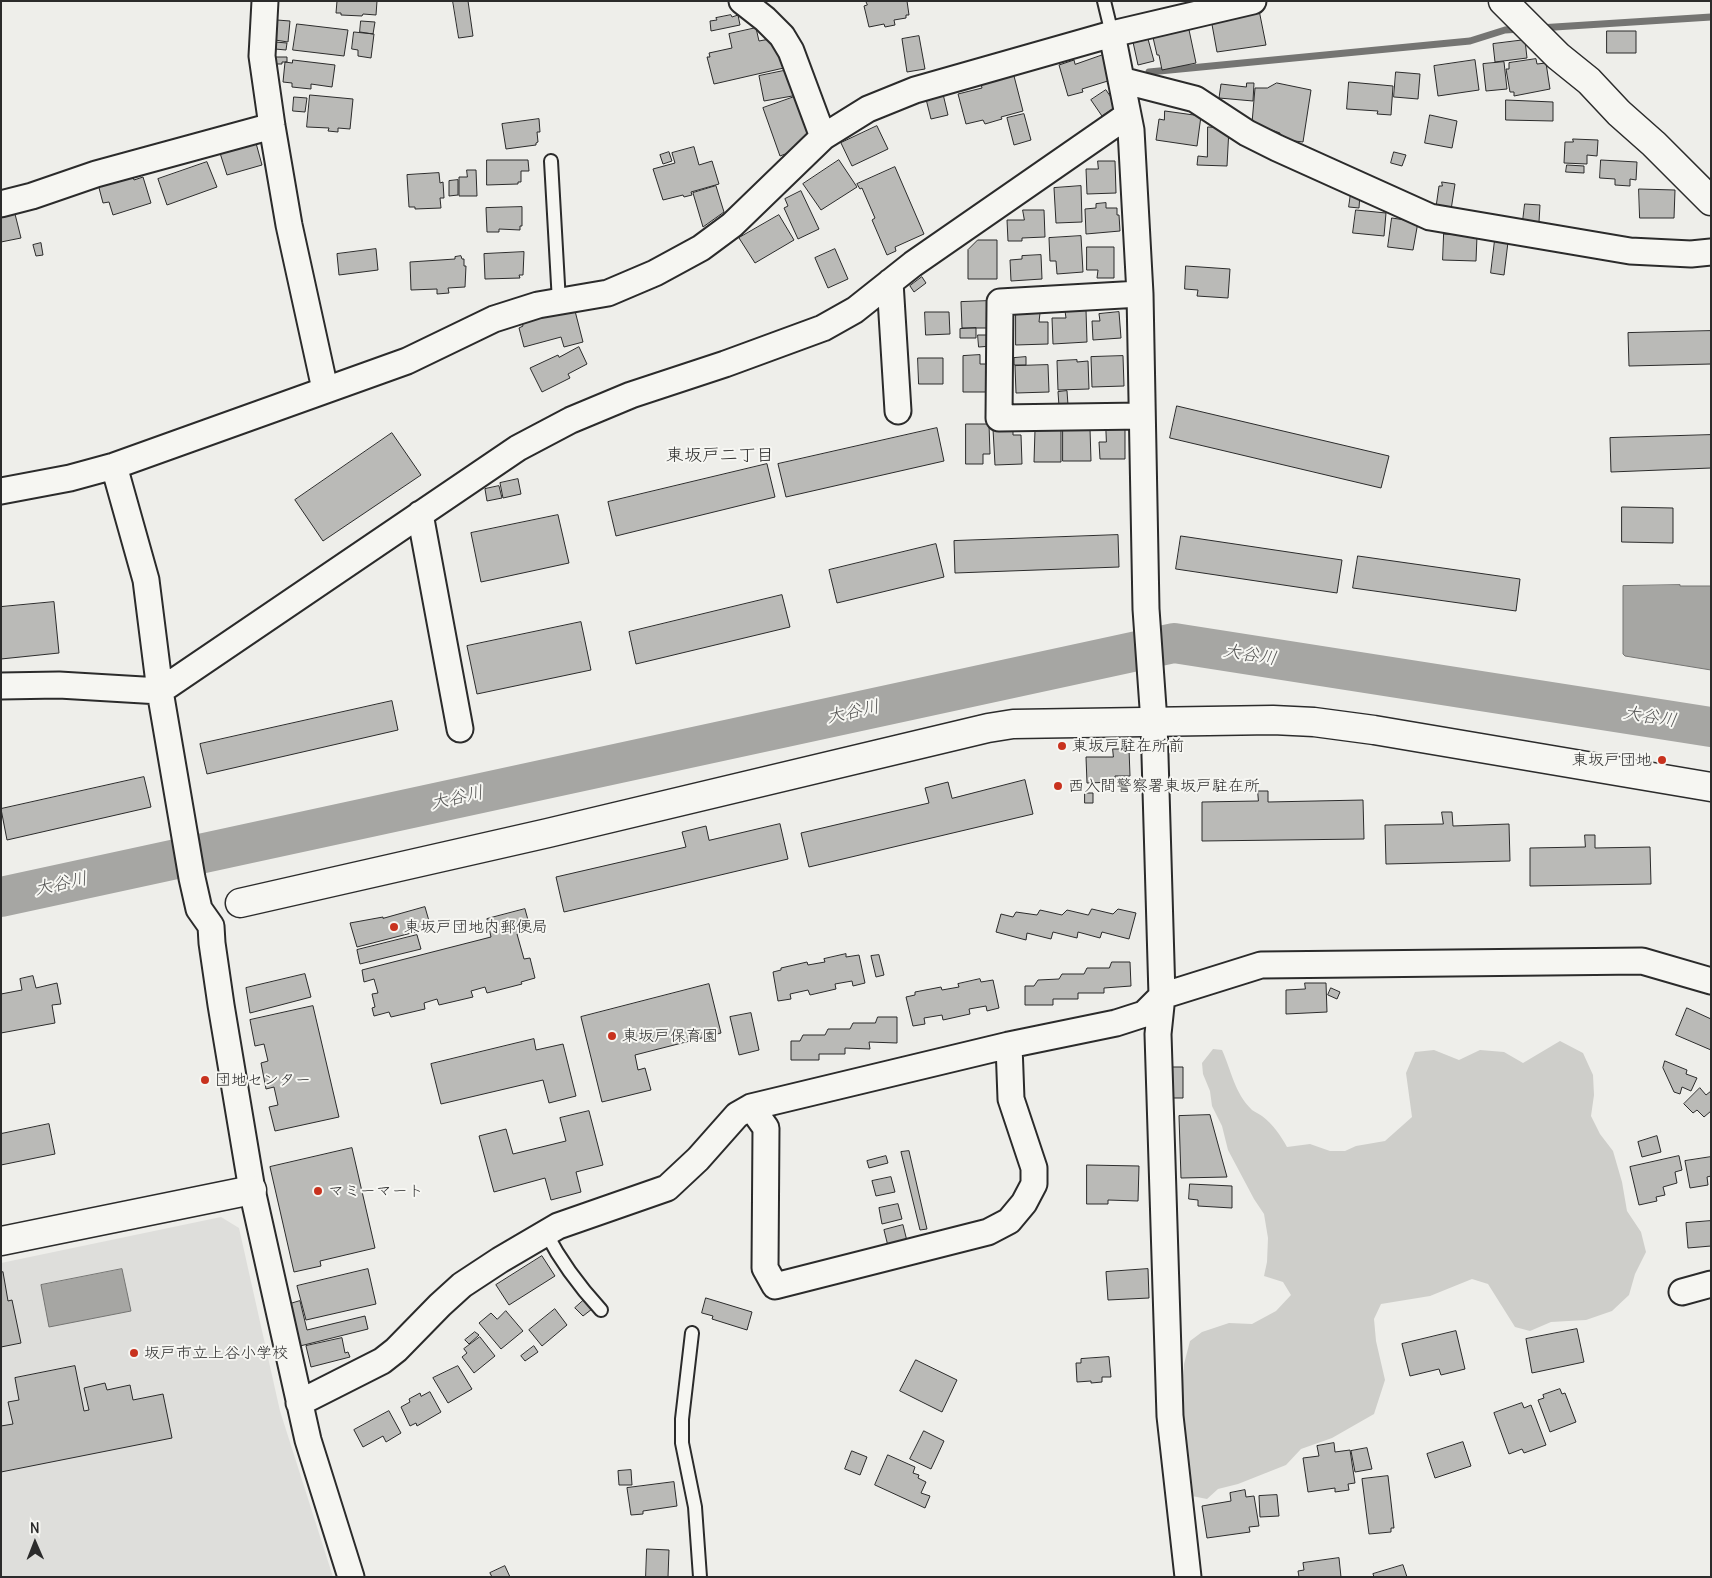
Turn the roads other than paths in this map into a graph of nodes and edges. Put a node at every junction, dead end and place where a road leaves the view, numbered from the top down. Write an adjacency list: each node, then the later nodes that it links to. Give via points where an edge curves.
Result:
1 (265, 1): 9 (street, via 262,56)
2 (742, 1): 10 (street, via 782,36 791,51)
3 (1104, 1): 6 (lane)
4 (1253, 1): 6 (street)
5 (1503, 1): 12 (street)
6 (1112, 34): 7 (street); 10 (street, via 915,90 868,109)
7 (1121, 80): 8 (street); 14 (street, via 1195,99 1269,144 1430,216 1630,251)
8 (1128, 115): 15 (street); 16 (street)
9 (272, 126): 13 (street, via 96,174); 18 (street, via 289,225)
10 (823, 138): 17 (street, via 732,225 701,248 608,293)
11 (551, 161): 17 (lane)
12 (1711, 201)
13 (1, 204)
14 (1711, 252)
15 (890, 282): 19 (street); 23 (street, via 855,310 822,328 632,394 571,420 518,448)
16 (1140, 294): 20 (street); 20 (street, via 1000,302 999,418)
17 (559, 302): 18 (street, via 494,319 407,361)
18 (325, 389): 21 (street)
19 (898, 410)
20 (1142, 416): 26 (street, via 1146,609)
21 (114, 466): 22 (street); 25 (street, via 146,580)
22 (1, 491)
23 (420, 514): 25 (street); 27 (street)
24 (1, 686): 25 (street, via 59,685)
25 (160, 691): 30 (street, via 192,878 200,910)
26 (1154, 722): 28 (street, via 1314,722); 29 (street, via 1013,724 988,728); 32 (street)
27 (460, 729)
28 (1711, 787)
29 (240, 903): 30 (street, via 221,913)
30 (211, 926): 35 (street)
31 (1711, 981): 32 (street, via 1642,961 1261,965)
32 (1162, 996): 33 (street, via 1144,1014); 45 (street, via 1158,1034 1170,1416)
33 (1009, 1045): 34 (street); 34 (street, via 1011,1099 1034,1168 1034,1184 1009,1221 988,1232 775,1286 765,1268 766,1128)
34 (751, 1107): 36 (street, via 737,1115 667,1188)
35 (252, 1190): 37 (street); 42 (street)
36 (546, 1233): 40 (lane, via 556,1254); 42 (street, via 462,1285 382,1360)
37 (1, 1241)
38 (1711, 1284): 39 (street)
39 (1682, 1292)
40 (601, 1310)
41 (692, 1333): 44 (lane, via 682,1443 695,1507)
42 (299, 1403): 43 (street)
43 (351, 1577)
44 (700, 1577)
45 (1188, 1577)

